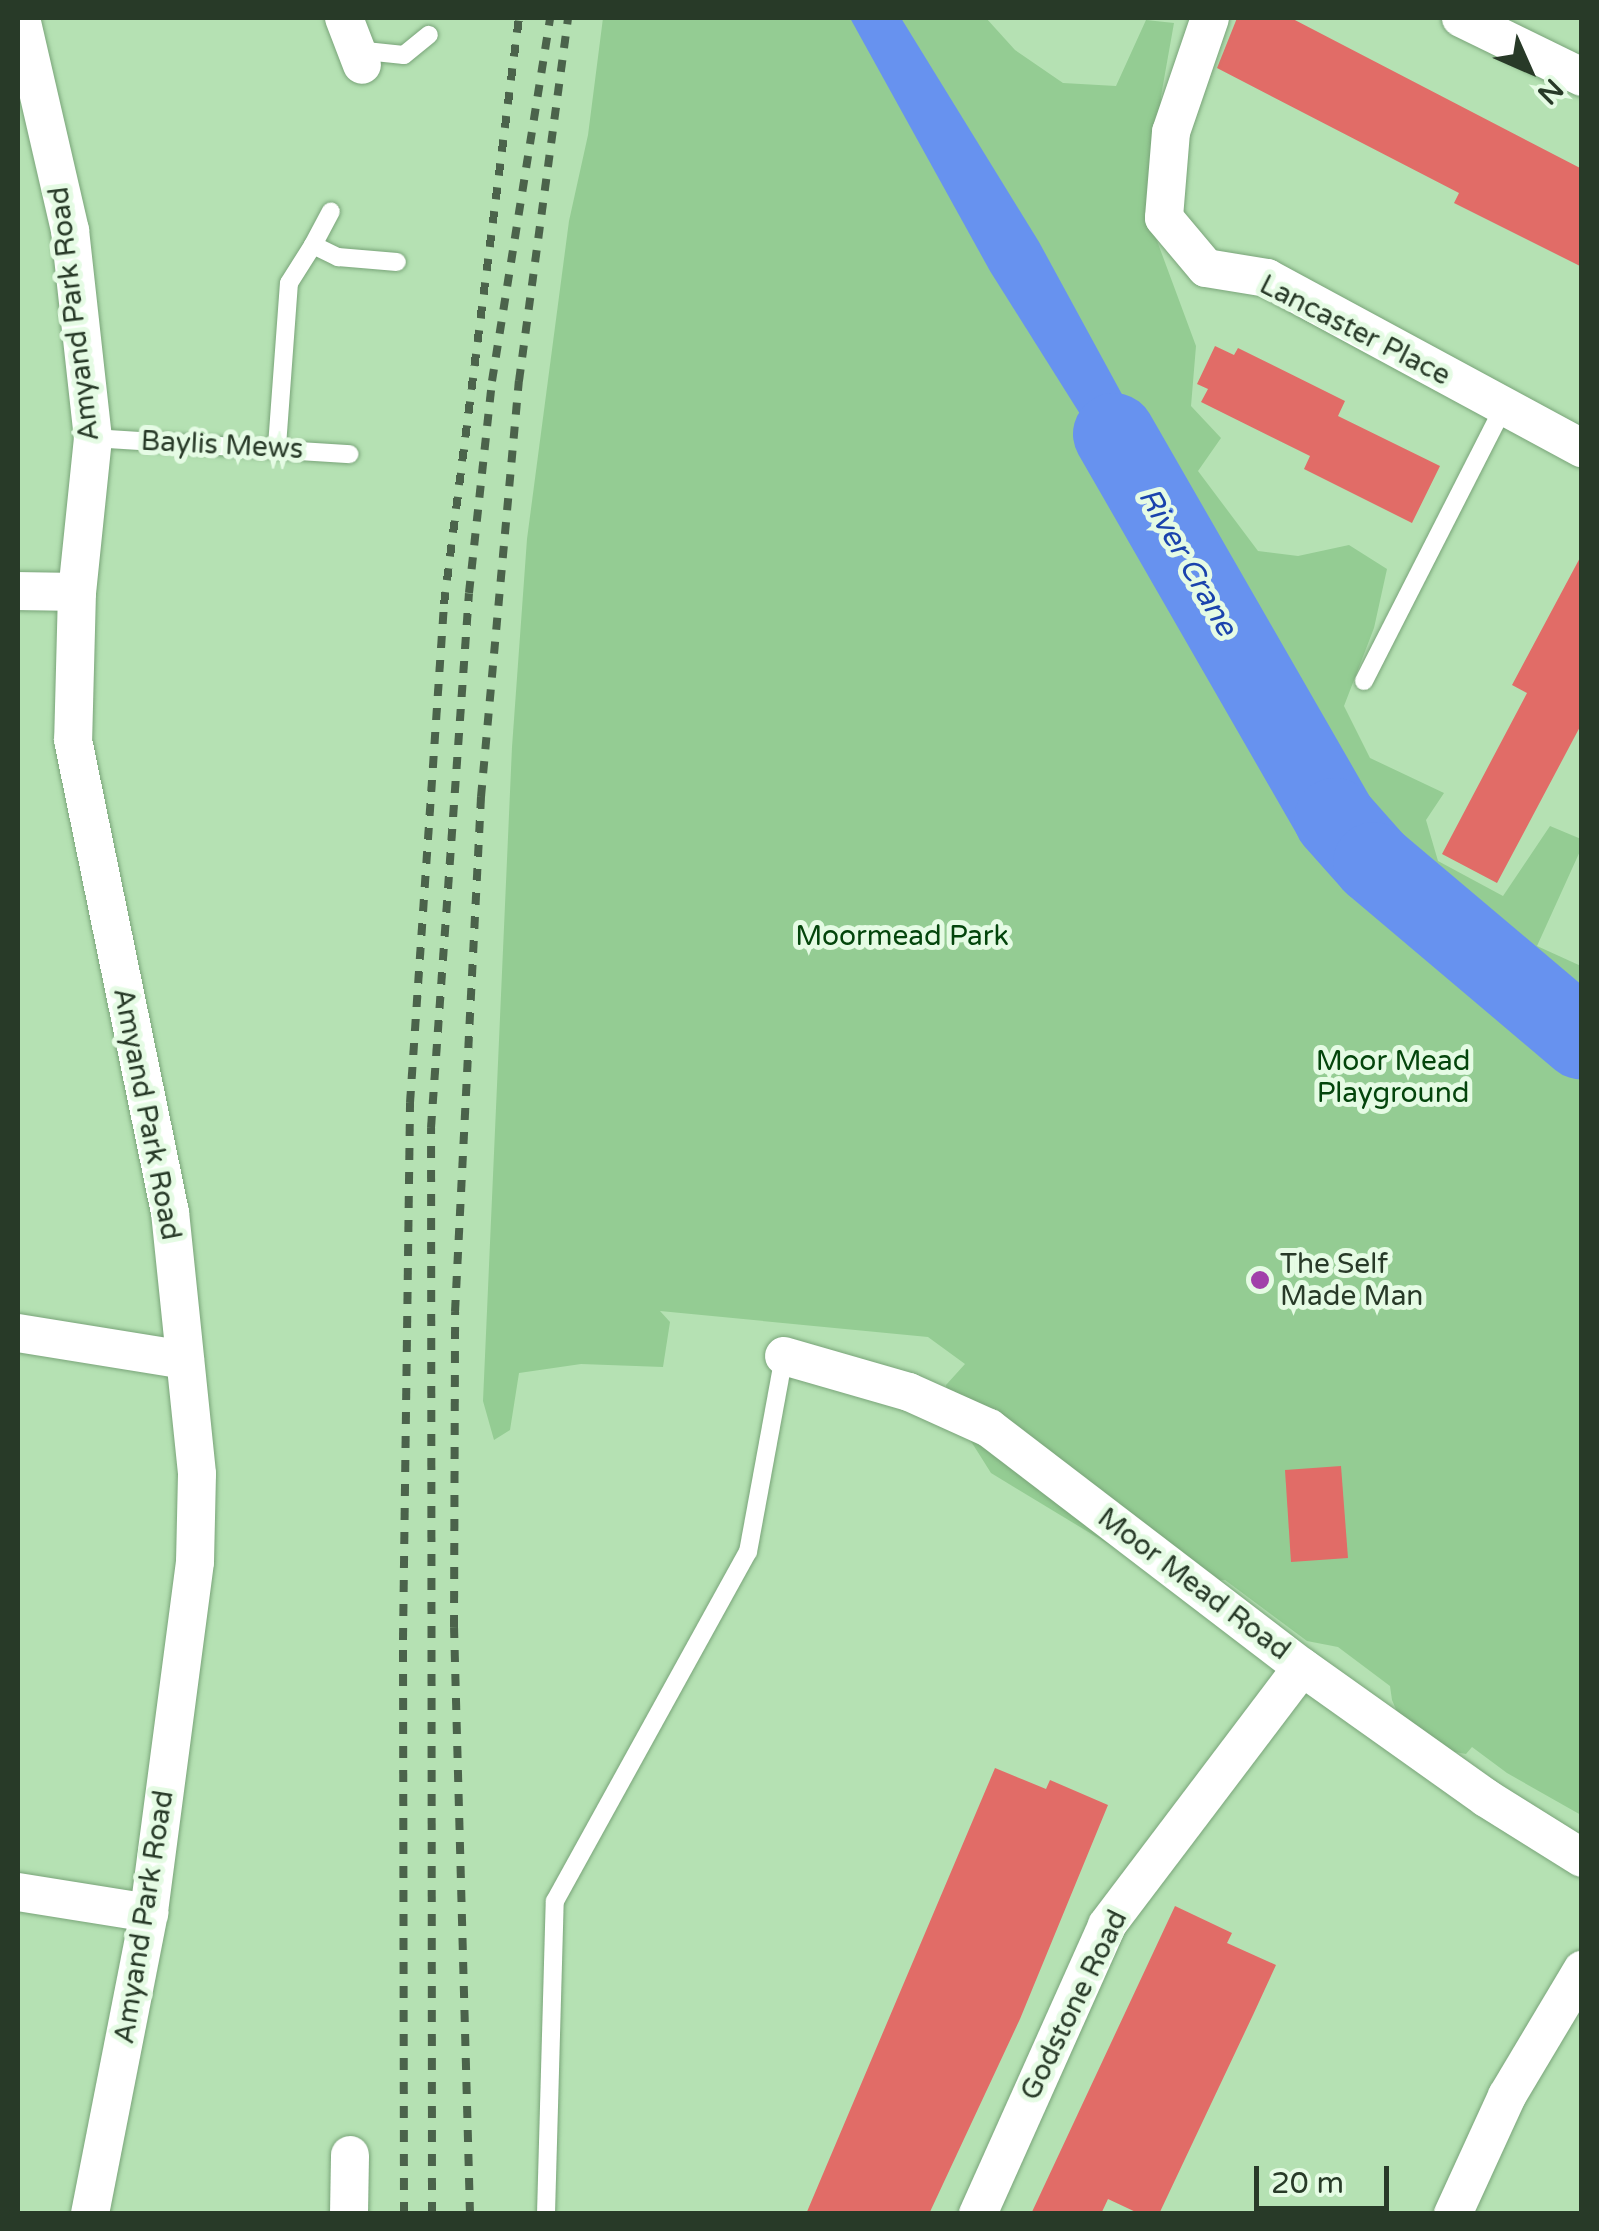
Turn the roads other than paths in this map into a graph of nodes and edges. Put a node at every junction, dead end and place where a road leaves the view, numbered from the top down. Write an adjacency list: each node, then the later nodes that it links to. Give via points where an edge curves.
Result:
1 (21, 18): 11 (street, Amyand Park Road, via 70,230)
2 (1210, 18): 10 (street, Lancaster Place, via 1170,132 1164,218 1206,268 1266,278)
3 (1460, 18): 6 (street)
4 (429, 35): 5 (lane, via 404,55)
5 (354, 44)
6 (1582, 77)
7 (330, 210): 8 (lane)
8 (313, 246): 9 (lane, via 338,257); 12 (lane, via 289,283)
9 (396, 262)
10 (1504, 408): 13 (street, Lancaster Place); 17 (lane)
11 (93, 438): 12 (lane, Baylis Mews); 16 (street, Amyand Park Road)
12 (277, 446): 14 (lane, Baylis Mews)
13 (1582, 448)
14 (350, 454)
15 (18, 590): 16 (street)
16 (77, 592): 20 (street, Amyand Park Road, via 73,740 170,1212)
17 (1364, 681)
18 (18, 1334): 20 (street)
19 (784, 1356): 21 (street, Moor Mead Road, via 909,1392 989,1428); 29 (lane, via 748,1552 555,1901)
20 (185, 1360): 24 (street, Amyand Park Road, via 196,1474 195,1562)
21 (1302, 1667): 22 (street, Moor Mead Road); 30 (street, Godstone Road, via 1107,1925)
22 (1582, 1858)
23 (18, 1892): 24 (street)
24 (149, 1913): 27 (street, Amyand Park Road)
25 (1582, 1970): 31 (street, via 1507,2096)
26 (350, 2155): 28 (street)
27 (90, 2214)
28 (349, 2214)
29 (546, 2214)
30 (978, 2214)
31 (1453, 2214)

